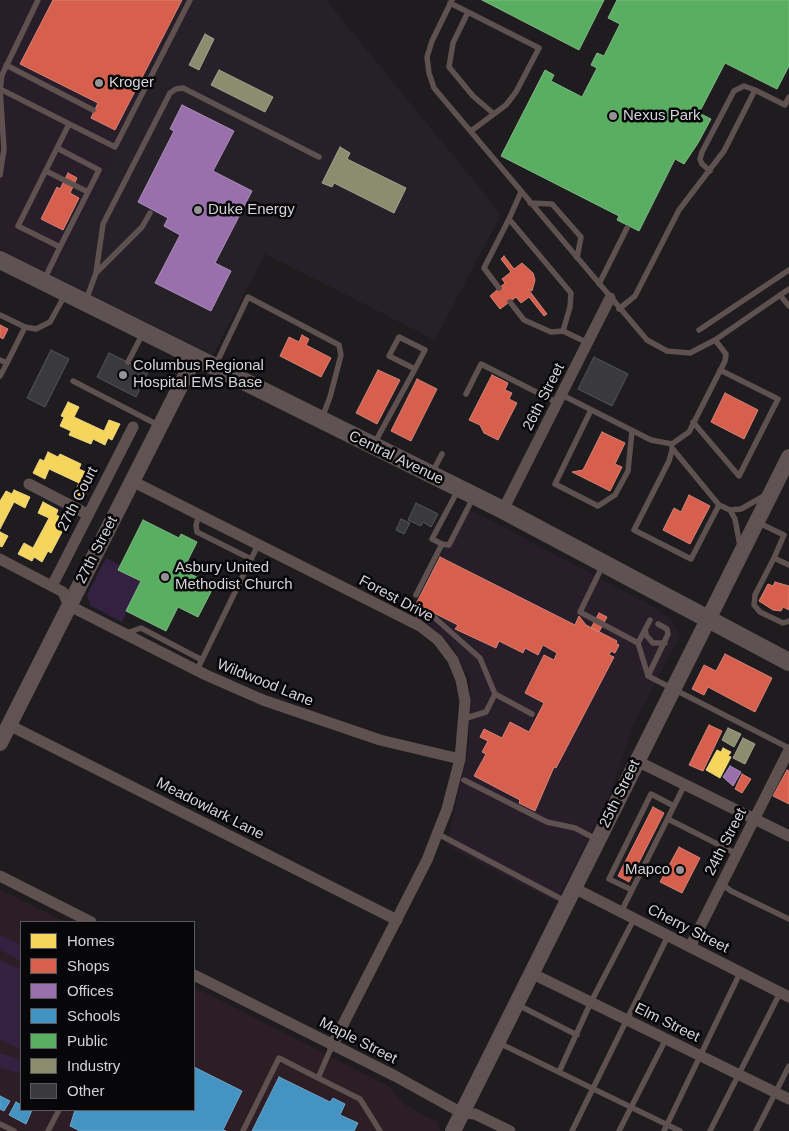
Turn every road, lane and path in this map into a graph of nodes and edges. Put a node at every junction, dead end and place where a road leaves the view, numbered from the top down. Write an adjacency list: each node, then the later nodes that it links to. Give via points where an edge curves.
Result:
1 (38, 0): 5 (lane)
2 (190, 0): 12 (lane, via 114,147)
3 (451, 2): 4 (lane); 13 (lane, via 427,57 429,73 434,88)
4 (468, 12): 10 (lane, via 452,43 450,67 473,96); 10 (lane, via 539,48 516,92)
5 (6, 65): 6 (lane); 9 (lane)
6 (0, 89): 11 (lane); 12 (lane)
7 (756, 90): 8 (lane, via 785,105); 17 (lane); 17 (lane, via 744,86 734,90 702,152 700,159)
8 (789, 97)
9 (93, 110)
10 (494, 114): 13 (lane)
11 (1, 121): 18 (lane, via 4,149)
12 (69, 124): 14 (lane)
13 (471, 131): 20 (lane)
14 (57, 148): 16 (lane); 19 (lane, via 99,170)
15 (319, 156): 29 (lane, via 183,88 176,89 170,93 103,224)
16 (46, 171): 19 (lane); 25 (lane, via 18,226)
17 (710, 171): 40 (lane, via 679,210 635,296)
18 (0, 175)
19 (88, 192): 25 (lane)
20 (521, 192): 21 (lane); 23 (lane)
21 (530, 203): 26 (lane); 26 (lane, via 552,204 581,236)
22 (150, 213): 29 (lane, via 142,227)
23 (509, 219): 32 (lane, via 484,268); 45 (lane, via 571,293)
24 (627, 228): 31 (lane)
25 (60, 247): 30 (lane)
26 (577, 258): 31 (lane)
27 (0, 260): 30 (main road, Central Avenue)
28 (789, 270): 43 (lane)
29 (96, 273): 37 (lane)
30 (43, 282): 34 (main road, Central Avenue)
31 (599, 284): 36 (lane)
32 (499, 288)
33 (789, 289): 35 (lane)
34 (66, 293): 37 (main road, Central Avenue); 42 (lane, via 50,322 36,329)
35 (780, 295): 39 (lane); 46 (lane)
36 (610, 298): 40 (lane); 47 (street, 26th Street)
37 (86, 302): 44 (main road, Central Avenue)
38 (510, 302): 45 (lane, via 524,320 551,332)
39 (789, 306)
40 (620, 310): 46 (lane, via 647,340 667,352 690,354)
41 (0, 315): 42 (lane)
42 (25, 327): 51 (lane)
43 (699, 330)
44 (144, 331): 48 (main road, Central Avenue); 50 (lane)
45 (563, 331): 47 (lane)
46 (715, 340): 54 (lane, via 726,354)
47 (588, 343): 58 (street, 26th Street)
48 (195, 357): 52 (main road, Central Avenue); 62 (main road, 27th Street)
49 (0, 360): 51 (lane)
50 (128, 362)
51 (7, 363): 55 (lane)
52 (215, 367): 60 (main road, Central Avenue); 60 (lane, via 248,297 339,346 341,355)
53 (415, 369): 53 (lane, via 424,350 399,336 389,356); 65 (lane)
54 (720, 370): 61 (lane); 61 (lane, via 778,399 739,476)
55 (0, 376)
56 (73, 381): 62 (lane)
57 (466, 394): 58 (lane, via 481,364)
58 (560, 399): 59 (lane); 76 (street, 26th Street)
59 (591, 410): 64 (lane); 64 (lane, via 555,484 598,506 616,495 628,471)
60 (321, 420): 65 (main road, Central Avenue)
61 (694, 422): 66 (lane, via 689,432)
62 (160, 426): 71 (main road, 27th Street)
63 (132, 427): 78 (street, 27th Court)
64 (632, 431): 66 (lane)
65 (373, 446): 69 (main road, Central Avenue)
66 (672, 447): 75 (lane); 75 (lane, via 669,461 634,530 691,559)
67 (442, 454): 69 (lane)
68 (789, 458): 70 (main road, 25th Street)
69 (431, 475): 73 (main road, Central Avenue)
70 (784, 478): 74 (main road, 25th Street)
71 (132, 481): 79 (street, Forest Drive); 91 (main road, 27th Street)
72 (29, 484): 78 (street)
73 (466, 492): 76 (main road, Central Avenue); 81 (lane, via 449,545); 81 (lane, via 432,539)
74 (772, 492): 77 (lane, via 740,509); 80 (main road, 25th Street)
75 (719, 505): 77 (lane)
76 (503, 510): 87 (main road, Central Avenue)
77 (730, 510): 83 (lane)
78 (87, 514): 89 (street, 27th Court)
79 (199, 515): 82 (street, Forest Drive); 86 (lane, via 197,532)
80 (757, 522): 83 (main road, 25th Street); 84 (lane, via 784,535)
81 (442, 544): 90 (lane)
82 (258, 545): 86 (lane); 97 (street, Forest Drive)
83 (741, 553): 94 (main road, 25th Street)
84 (774, 558): 88 (lane); 96 (lane, via 755,595 754,605 760,612 783,623)
85 (0, 559): 89 (street)
86 (251, 559): 103 (lane)
87 (604, 563): 94 (main road, Central Avenue); 100 (lane, via 580,612)
88 (789, 566)
89 (52, 586): 91 (street, via 63,592)
90 (416, 595)
91 (69, 606): 103 (street, Wildwood Lane); 109 (main road, 27th Street)
92 (422, 611): 97 (lane)
93 (435, 618): 106 (lane, via 480,658)
94 (708, 619): 102 (main road, Central Avenue); 105 (main road, 25th Street)
95 (650, 620): 99 (lane)
96 (789, 621)
97 (415, 624): 108 (street, Forest Drive, via 438,640 453,660 465,701)
98 (658, 624): 101 (lane, via 667,629)
99 (645, 629): 100 (lane); 101 (lane, via 646,636 654,643)
100 (638, 642): 104 (lane)
101 (665, 643): 104 (lane)
102 (789, 662)
103 (199, 665): 112 (street, Wildwood Lane, via 263,700 310,718 380,740)
104 (648, 676): 105 (lane)
105 (673, 689): 111 (lane); 113 (main road, 25th Street)
106 (495, 694): 107 (lane); 108 (lane, via 486,712)
107 (532, 714)
108 (463, 719): 112 (street, Forest Drive)
109 (9, 725): 110 (main road, 27th Street); 130 (street, Meadowlark Lane)
110 (0, 743)
111 (789, 749): 118 (street, 24th Street)
112 (460, 759): 119 (street, Forest Drive)
113 (637, 761): 115 (street); 121 (main road, 25th Street)
114 (464, 780): 121 (lane, via 547,822 575,828)
115 (685, 784): 116 (lane); 118 (street)
116 (674, 806): 117 (lane); 125 (lane, via 651,794 609,879)
117 (668, 818): 122 (lane); 125 (lane)
118 (754, 819): 120 (street); 122 (street, 24th Street)
119 (438, 834): 126 (lane); 130 (street, Forest Drive)
120 (789, 836)
121 (598, 840): 126 (main road, 25th Street)
122 (737, 854): 124 (street, 24th Street)
123 (0, 876): 131 (street)
124 (722, 884): 129 (lane); 133 (street, 24th Street)
125 (632, 890): 127 (lane)
126 (571, 895): 127 (street, Cherry Street); 134 (main road, 25th Street)
127 (620, 912): 128 (street, Cherry Street)
128 (634, 919): 132 (street, Cherry Street); 138 (lane)
129 (789, 919)
130 (397, 920): 144 (street, Forest Drive)
131 (89, 921)
132 (668, 936): 133 (street, Cherry Street); 140 (lane)
133 (690, 947): 135 (street, Cherry Street)
134 (531, 973): 138 (street, Elm Street); 139 (main road, 25th Street)
135 (740, 973): 137 (street, Cherry Street); 145 (lane)
136 (195, 975): 144 (street, Maple Street)
137 (784, 995): 148 (lane)
138 (591, 1002): 140 (street, Elm Street); 141 (lane)
139 (516, 1004): 141 (lane); 143 (main road, 25th Street)
140 (628, 1021): 142 (street, Elm Street); 150 (lane)
141 (577, 1035): 147 (lane)
142 (666, 1039): 145 (street, Elm Street); 153 (lane)
143 (497, 1042): 147 (lane); 155 (main road, 25th Street)
144 (332, 1046): 149 (lane); 155 (street, Maple Street)
145 (701, 1056): 148 (street, Elm Street); 157 (lane)
146 (789, 1066): 151 (lane)
147 (559, 1072): 150 (lane)
148 (739, 1075): 151 (street, Elm Street); 167 (lane)
149 (318, 1078): 160 (lane, via 279,1058); 161 (lane, via 360,1099)
150 (594, 1089): 153 (lane); 164 (lane)
151 (775, 1093): 152 (street, Elm Street); 168 (lane)
152 (789, 1099)
153 (631, 1107): 157 (lane); 165 (lane)
154 (58, 1111): 159 (lane)
155 (462, 1113): 162 (main road, 25th Street); 163 (street, Maple Street, via 475,1114)
156 (0, 1124): 158 (lane)
157 (665, 1128): 166 (lane)
158 (14, 1131)
159 (48, 1131)
160 (243, 1131)
161 (380, 1131)
162 (453, 1131)
163 (510, 1131)
164 (572, 1131)
165 (619, 1131)
166 (680, 1131)
167 (710, 1131)
168 (756, 1131)

